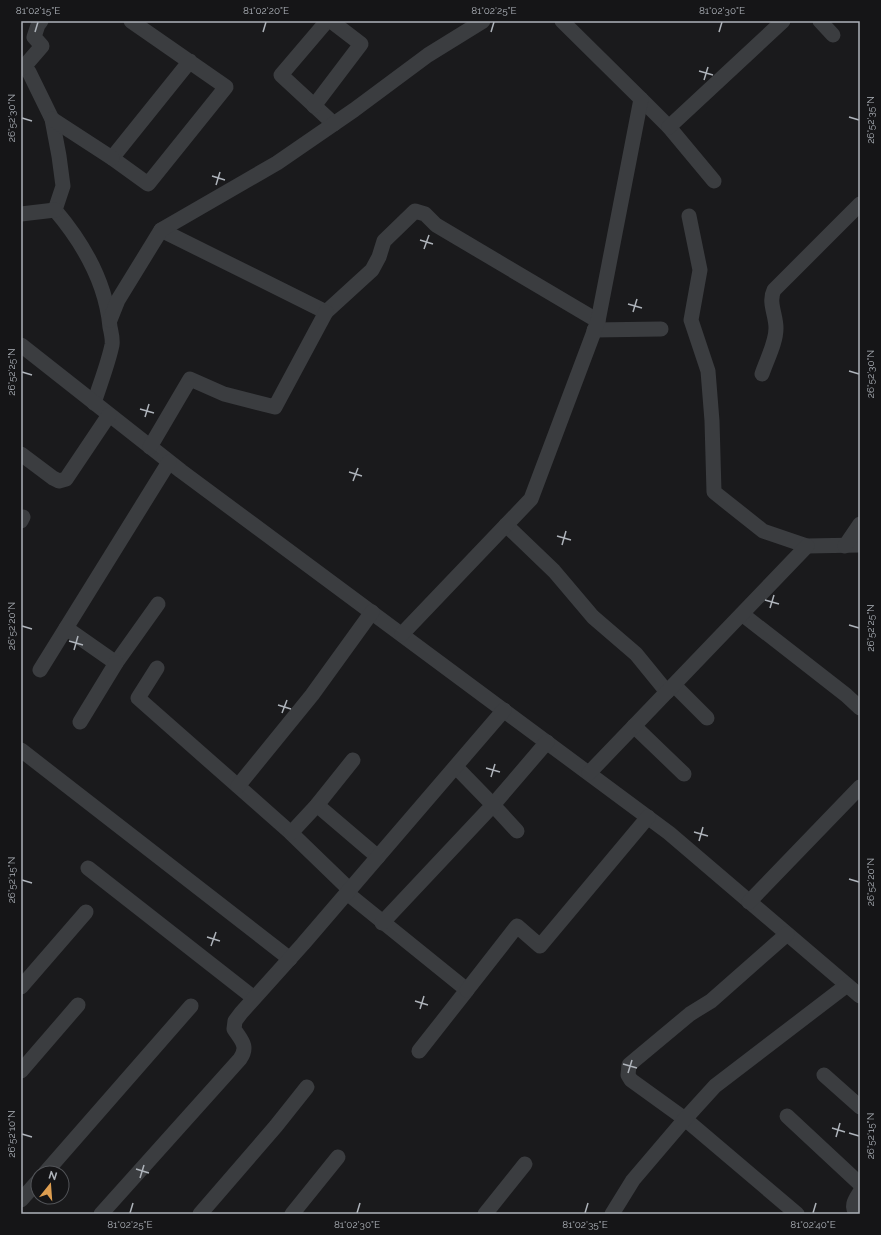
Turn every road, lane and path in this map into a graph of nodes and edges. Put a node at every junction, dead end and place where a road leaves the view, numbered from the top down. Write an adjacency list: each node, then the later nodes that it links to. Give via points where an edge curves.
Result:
1 (41, 21): 11 (street, via 34,37 42,46)
2 (131, 21): 10 (street)
3 (327, 21): 13 (street, via 281,75)
4 (331, 21): 13 (street, via 361,44)
5 (483, 21): 15 (street, via 428,55)
6 (562, 21): 12 (street)
7 (783, 21): 16 (street)
8 (820, 21): 9 (street)
9 (833, 35)
10 (190, 61): 17 (street); 17 (street, via 226,87 148,184)
11 (22, 67): 14 (street, via 29,72)
12 (641, 99): 16 (street); 26 (street)
13 (314, 106): 15 (street)
14 (52, 119): 17 (street); 20 (street, via 63,186)
15 (334, 124): 23 (street, via 278,163)
16 (669, 127): 18 (street)
17 (112, 158)
18 (714, 181)
19 (860, 204): 29 (street, via 774,290 772,300 776,328)
20 (55, 210): 21 (street); 25 (street, via 96,272 105,295)
21 (21, 214)
22 (689, 216): 38 (street, via 700,270 691,320 708,371 714,492 763,531)
23 (161, 230): 24 (street); 25 (street, via 122,294)
24 (326, 312): 26 (street, via 372,270 384,241 415,211 425,214 436,225); 32 (street, via 275,408 224,394 190,379)
25 (110, 320): 30 (street, via 112,343)
26 (596, 326): 27 (street); 36 (street, via 531,499)
27 (661, 329)
28 (21, 345): 30 (street)
29 (762, 374)
30 (94, 403): 31 (street)
31 (109, 415): 32 (street); 33 (street, via 66,479 59,481 53,478)
32 (150, 447): 34 (street)
33 (21, 454)
34 (169, 462): 41 (street); 43 (street)
35 (860, 524): 39 (street)
36 (506, 525): 44 (street); 48 (street, via 554,571 593,616 636,654)
37 (860, 545): 39 (street)
38 (807, 546): 39 (street); 42 (street)
39 (845, 546)
40 (158, 604): 45 (street)
41 (372, 612): 44 (street); 60 (street, via 312,695)
42 (742, 614): 48 (street); 49 (street)
43 (66, 628): 45 (street); 47 (street)
44 (402, 634): 50 (street)
45 (116, 662): 52 (street)
46 (156, 668): 60 (street, via 138,698)
47 (40, 670)
48 (670, 689): 51 (street); 53 (street)
49 (860, 708)
50 (504, 710): 54 (street); 57 (street)
51 (707, 718)
52 (80, 722)
53 (634, 726): 58 (street); 59 (street)
54 (547, 742): 58 (street); 63 (street)
55 (21, 750): 74 (street)
56 (353, 760): 62 (street)
57 (456, 767): 63 (street); 67 (street)
58 (589, 773): 64 (street)
59 (684, 774)
60 (238, 786): 66 (street)
61 (860, 787): 70 (street)
62 (317, 805): 66 (street); 67 (street)
63 (493, 805): 65 (street); 72 (street)
64 (648, 817): 70 (street, via 669,832); 77 (street, via 540,946 517,926)
65 (517, 831)
66 (291, 833): 69 (street)
67 (378, 857): 69 (street)
68 (88, 868): 79 (street)
69 (348, 892): 72 (street); 74 (street)
70 (749, 902): 73 (street)
71 (86, 912): 76 (street)
72 (382, 923): 77 (street)
73 (787, 934): 75 (street); 88 (street, via 711,1001 690,1014 629,1065 628,1075 632,1080)
74 (290, 960): 79 (street)
75 (847, 985): 78 (street); 88 (street, via 715,1086)
76 (21, 986)
77 (467, 990): 82 (street)
78 (860, 996)
79 (254, 998): 96 (street, via 235,1021 234,1028 244,1046 240,1059)
80 (78, 1005): 83 (street)
81 (191, 1006): 91 (street)
82 (419, 1051)
83 (21, 1071)
84 (824, 1075): 86 (street)
85 (307, 1087): 97 (street)
86 (860, 1107)
87 (787, 1116): 92 (street)
88 (685, 1118): 100 (street, via 633,1180); 101 (street)
89 (338, 1157): 98 (street)
90 (525, 1164): 99 (street)
91 (52, 1165)
92 (860, 1184)
93 (30, 1190): 95 (street)
94 (860, 1192): 102 (street, via 853,1207)
95 (21, 1200)
96 (101, 1214)
97 (200, 1214)
98 (292, 1214)
99 (485, 1214)
100 (612, 1214)
101 (797, 1214)
102 (857, 1214)

